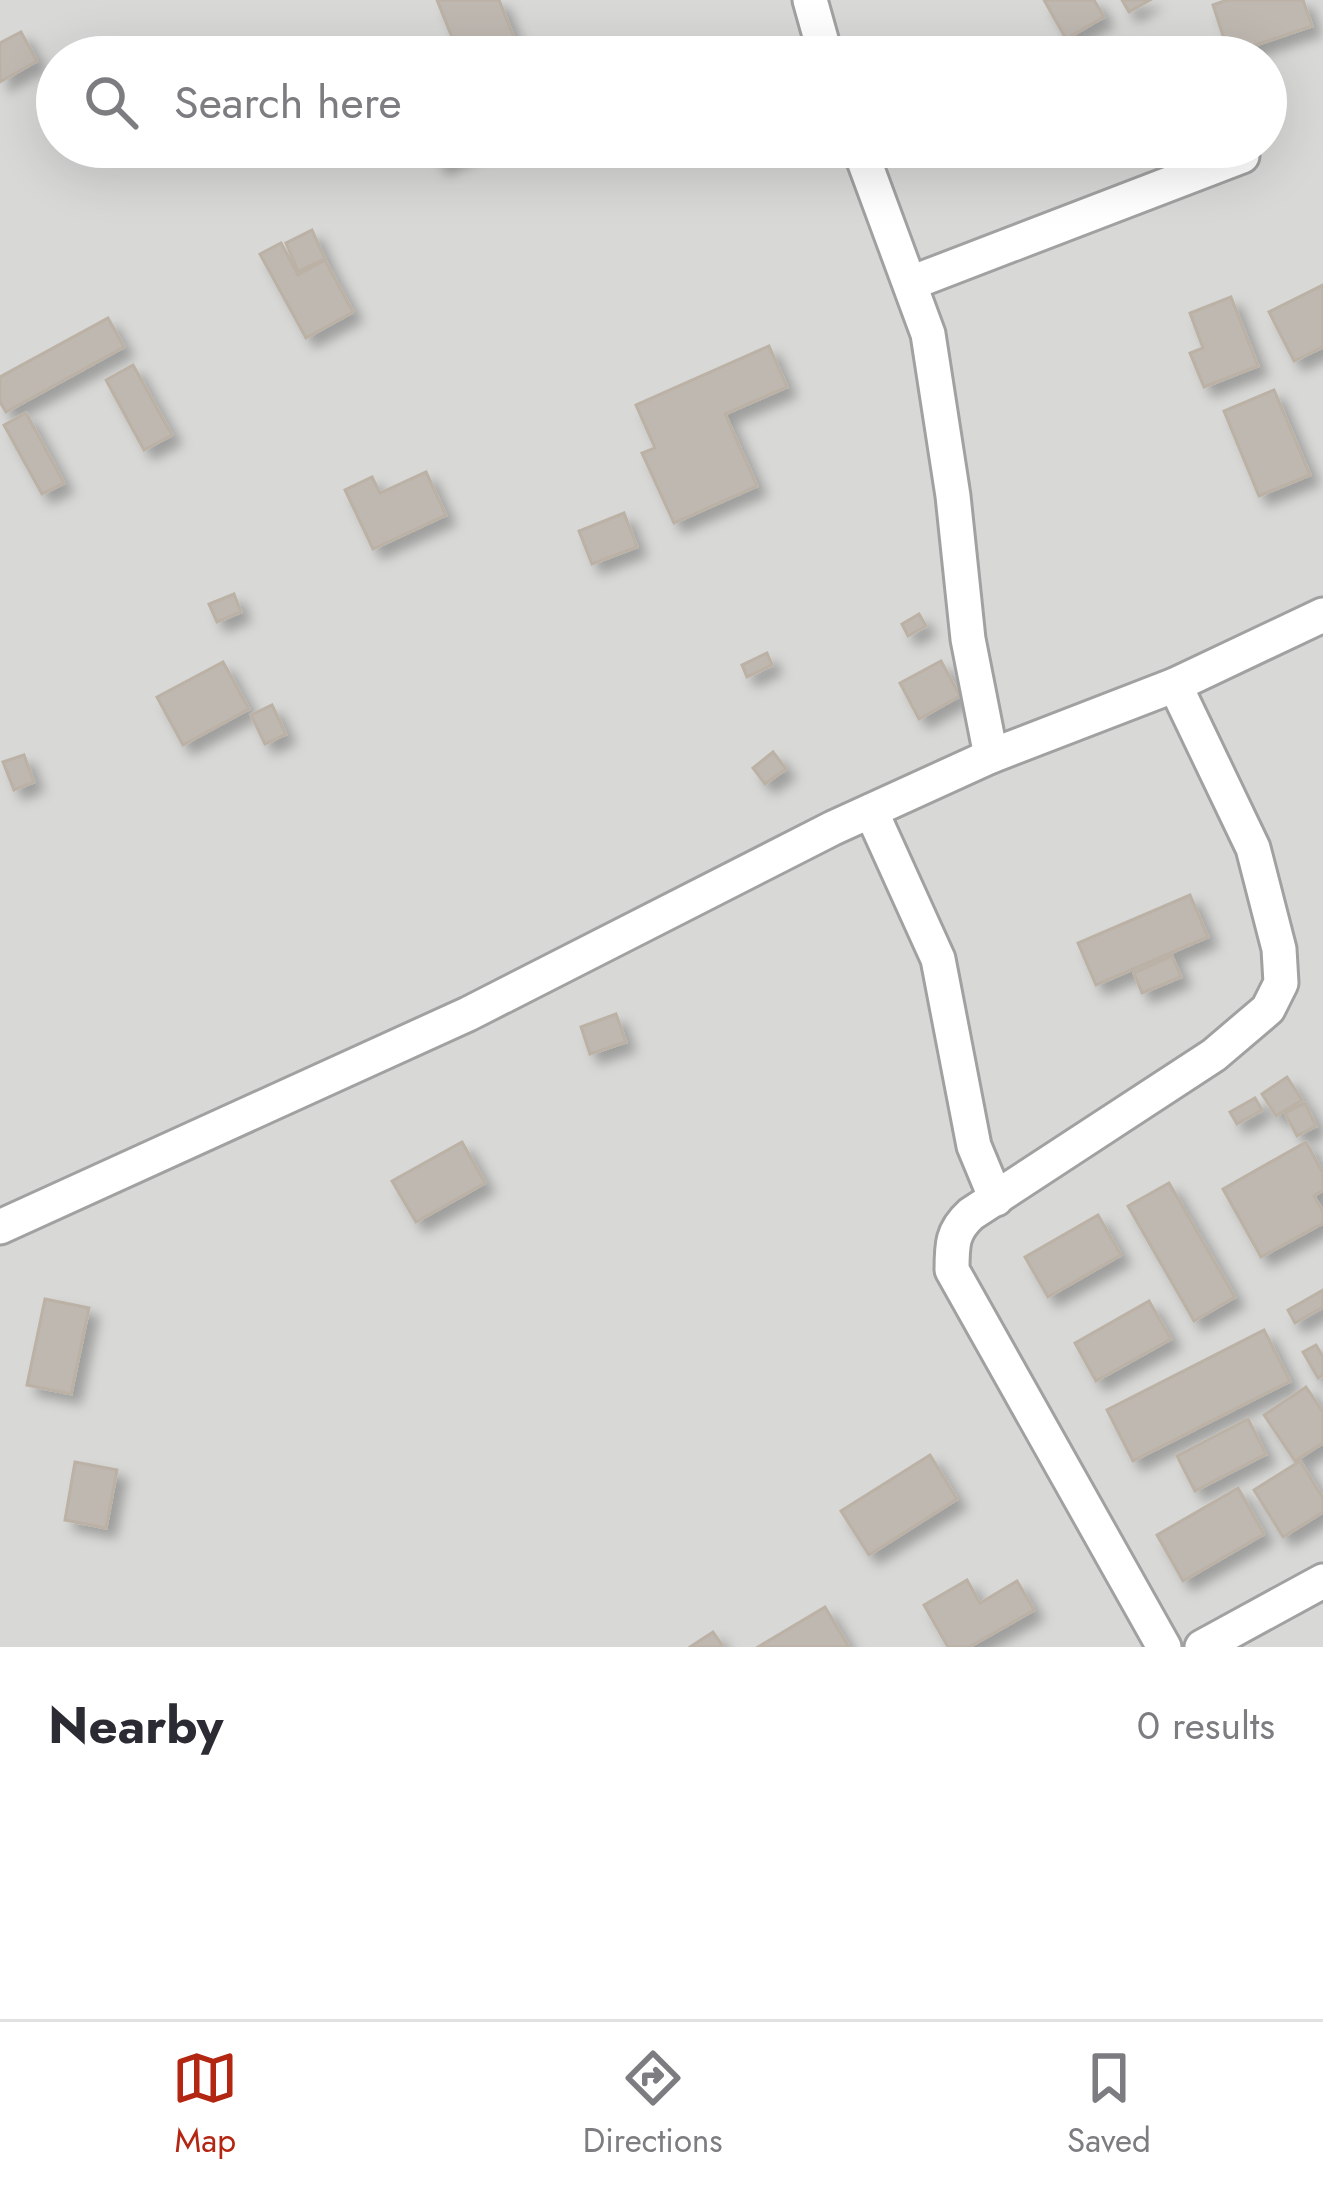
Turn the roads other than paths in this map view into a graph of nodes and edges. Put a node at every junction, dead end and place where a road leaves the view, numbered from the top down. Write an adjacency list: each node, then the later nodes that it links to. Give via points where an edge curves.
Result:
1 (810, 0): 2 (street)
2 (820, 36)
3 (867, 168): 5 (street)
4 (1211, 168): 5 (street)
5 (911, 284): 8 (street, via 928,334)
6 (1323, 615): 7 (street)
7 (1175, 685): 8 (street); 10 (street, via 1253,848 1281,983 1268,1009 1214,1055)
8 (991, 756): 9 (street)
9 (872, 811): 10 (street, via 938,959 974,1146); 11 (street, via 468,1014)
10 (995, 1199): 13 (street, via 958,1226 952,1270)
11 (0, 1227)
12 (1323, 1581): 14 (street)
13 (1164, 1647)
14 (1202, 1647)

